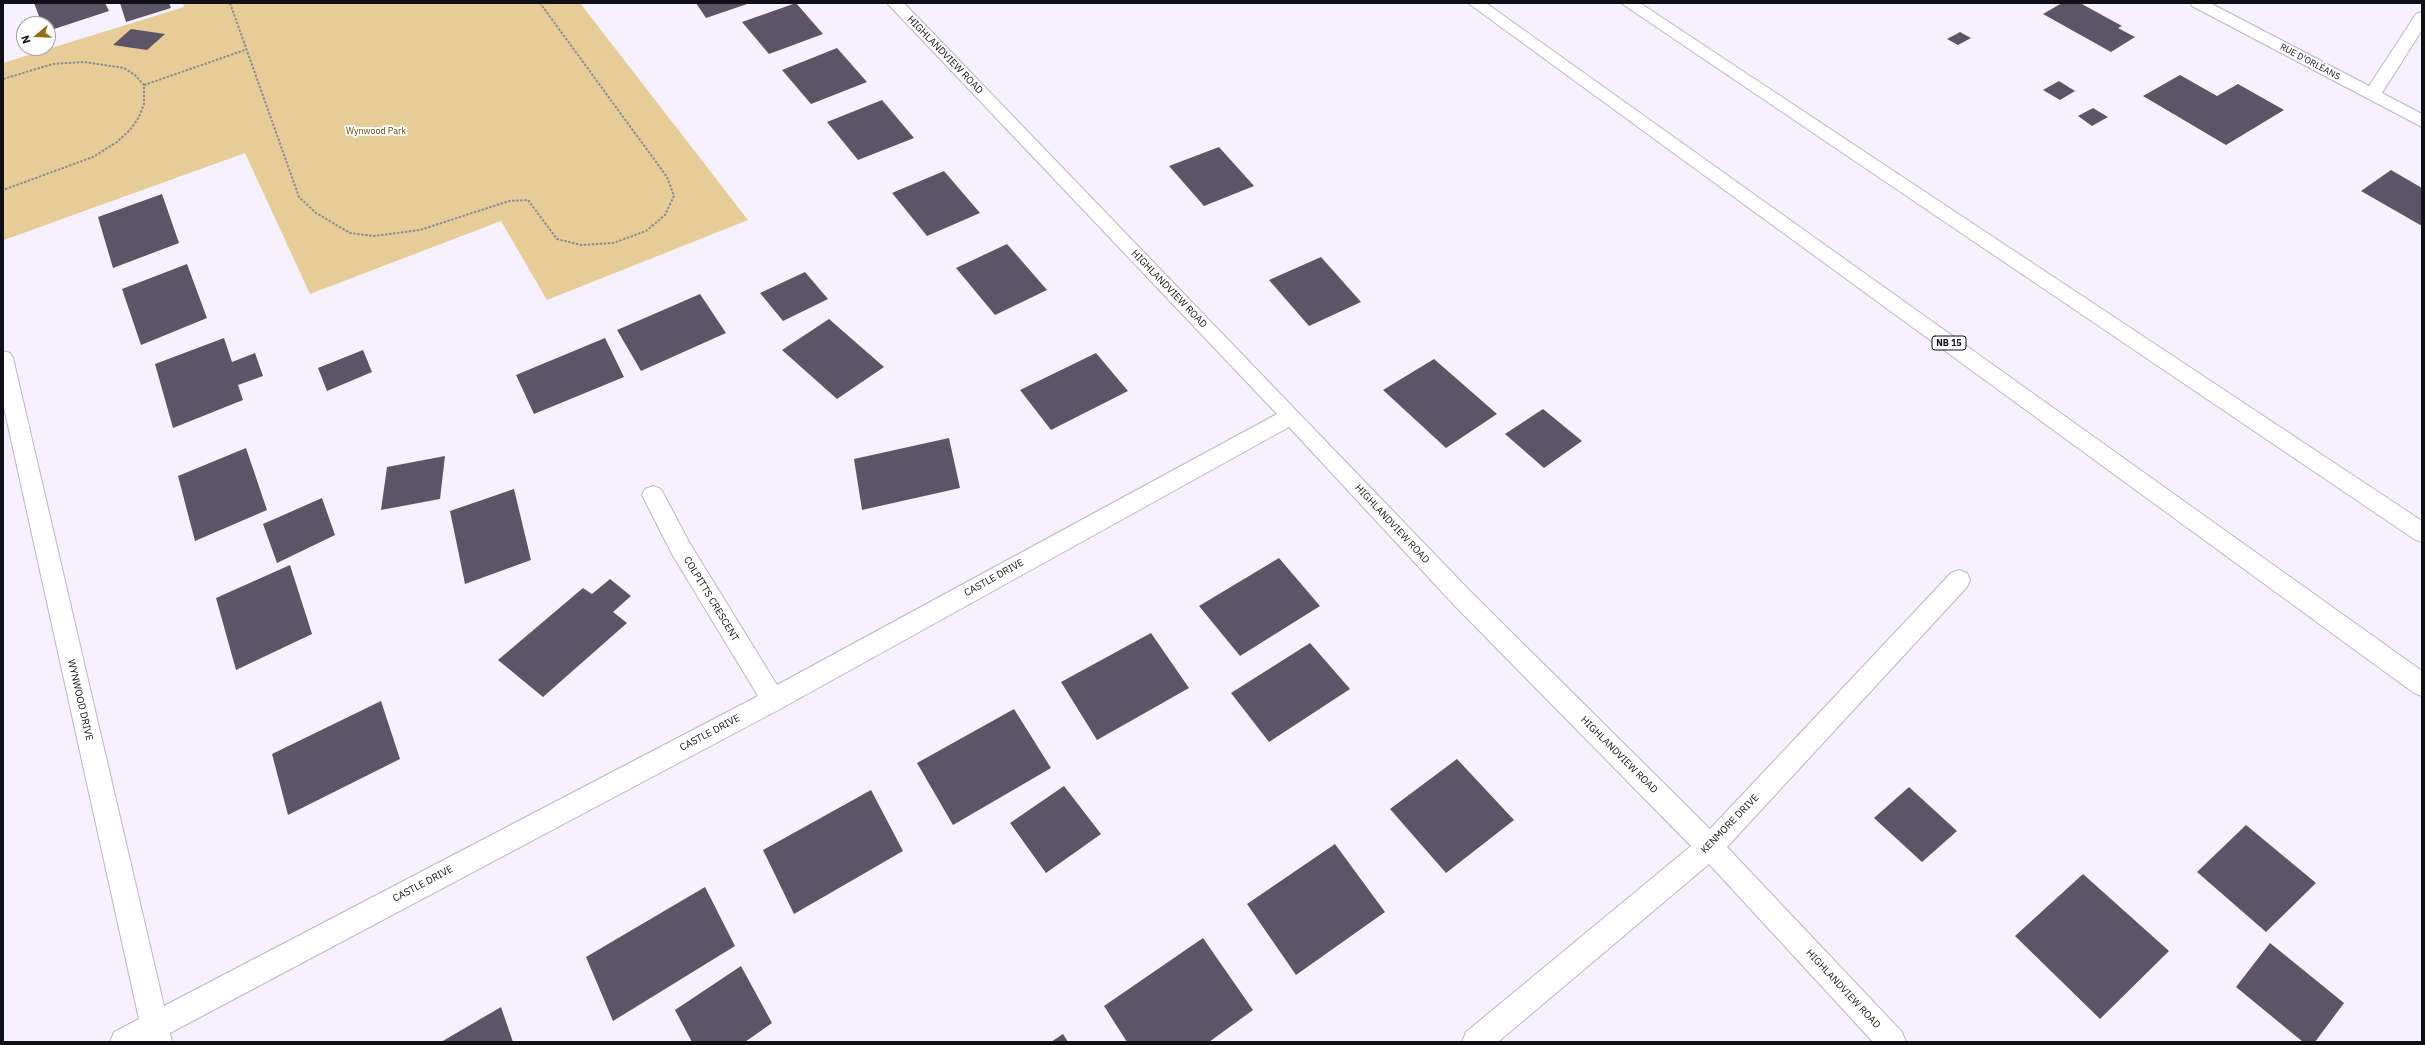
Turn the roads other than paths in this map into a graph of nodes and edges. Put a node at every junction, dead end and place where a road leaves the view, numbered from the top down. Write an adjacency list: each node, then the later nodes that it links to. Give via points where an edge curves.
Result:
1 (895, 3): 9 (main road, HIGHLANDVIEW ROAD)
2 (1476, 3): 13 (main road, NB 15)
3 (1629, 3): 11 (main road)
4 (2198, 3): 6 (main road, RUE D'ORLÉANS)
5 (2422, 17): 6 (main road)
6 (2373, 94): 7 (main road, RUE D'ORLÉANS)
7 (2422, 121)
8 (3, 358): 16 (main road, WYNWOOD DRIVE)
9 (1291, 416): 14 (main road, CASTLE DRIVE); 15 (main road, HIGHLANDVIEW ROAD, via 1462,598)
10 (653, 495): 14 (main road, COLPITTS CRESCENT, via 681,549)
11 (2422, 533)
12 (1959, 580): 15 (main road, KENMORE DRIVE)
13 (2422, 685)
14 (773, 700): 16 (main road, CASTLE DRIVE)
15 (1710, 847): 18 (main road, KENMORE DRIVE); 19 (main road, HIGHLANDVIEW ROAD)
16 (156, 1034): 17 (main road, CASTLE DRIVE)
17 (124, 1042)
18 (1476, 1042)
19 (1892, 1042)

